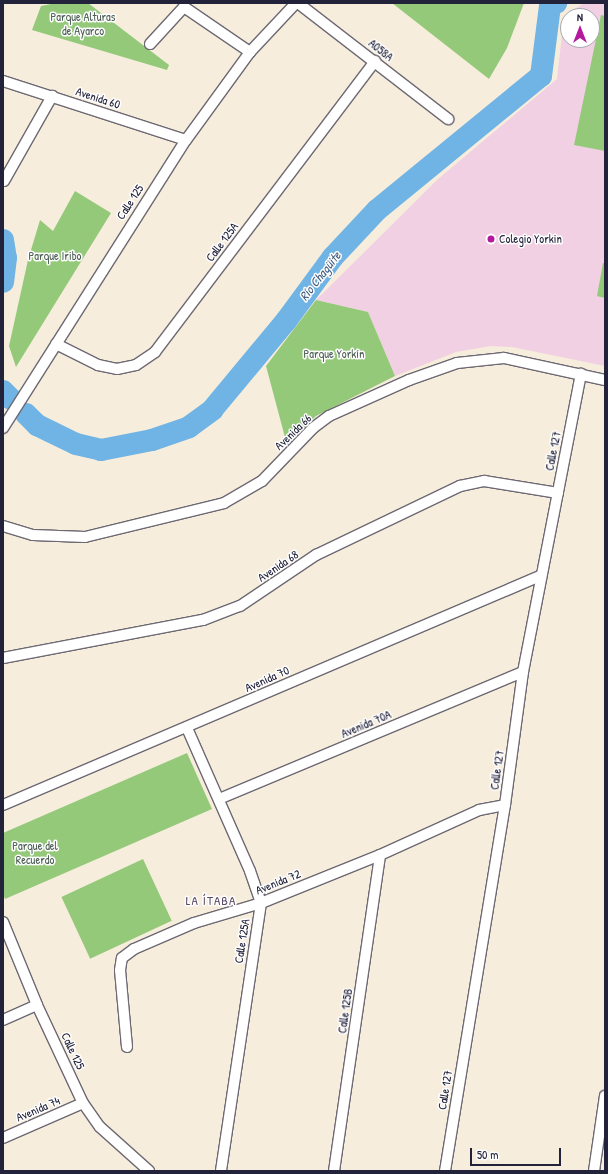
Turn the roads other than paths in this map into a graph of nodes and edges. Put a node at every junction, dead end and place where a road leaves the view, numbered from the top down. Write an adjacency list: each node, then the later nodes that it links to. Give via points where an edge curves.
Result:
1 (297, 3): 3 (street, Calle 125); 4 (street, A058A)
2 (150, 44): 3 (street, via 184,7)
3 (250, 52): 8 (street, Calle 125)
4 (376, 61): 7 (street, A058A); 10 (street, Calle 125A, via 155,352 136,365 117,369 98,365)
5 (3, 81): 6 (street, Avenida 60)
6 (52, 96): 8 (street, Avenida 60); 9 (street)
7 (448, 119)
8 (186, 140): 10 (street, Calle 125)
9 (4, 181)
10 (56, 344): 13 (street, Calle 125)
11 (581, 374): 12 (street, Avenida 66); 14 (street, Calle 127); 15 (street, Avenida 66, via 504,358 458,363 409,380 329,416 313,428 262,481 224,502 85,537 33,535)
12 (605, 380)
13 (3, 428)
14 (558, 493): 16 (street, Calle 127); 17 (street, Avenida 68, via 484,481 460,486 316,555 240,606 203,620)
15 (3, 526)
16 (540, 576): 18 (street, Calle 127); 19 (street, Avenida 70)
17 (3, 658)
18 (523, 672): 20 (street, Avenida 70A); 22 (street, Calle 127)
19 (187, 728): 20 (street); 21 (street, Avenida 70)
20 (219, 799): 24 (street)
21 (3, 805)
22 (505, 805): 23 (street, Avenida 72, via 479,810); 36 (street, Calle 127)
23 (380, 855): 24 (street, Avenida 72); 35 (street, Calle 125B)
24 (261, 903): 28 (street, Avenida 72, via 194,923 134,949 122,958 120,970); 34 (street, Calle 125A)
25 (3, 922): 26 (street, Calle 125)
26 (37, 1005): 27 (street); 30 (street, Calle 125)
27 (3, 1020)
28 (127, 1047)
29 (605, 1096): 32 (street)
30 (83, 1104): 31 (street, Avenida 74); 33 (street, Calle 125, via 100,1127)
31 (3, 1138)
32 (601, 1153): 37 (street)
33 (149, 1171)
34 (221, 1171)
35 (334, 1171)
36 (445, 1171)
37 (594, 1171)

